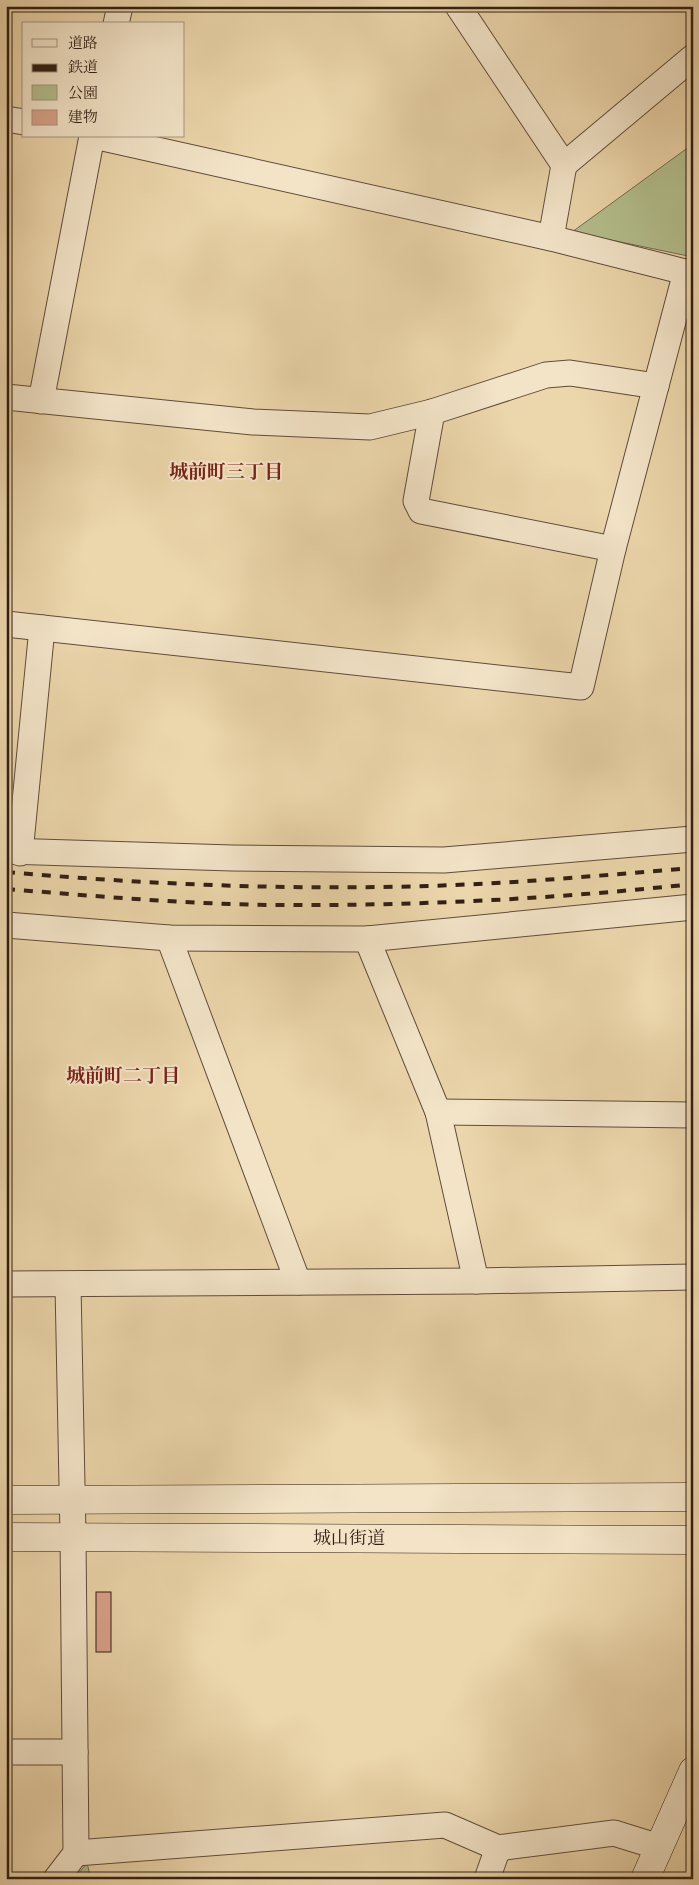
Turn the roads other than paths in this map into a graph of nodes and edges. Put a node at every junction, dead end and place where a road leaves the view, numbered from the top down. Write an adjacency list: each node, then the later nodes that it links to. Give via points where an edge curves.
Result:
1 (120, 6): 3 (street)
2 (461, 8): 9 (street)
3 (116, 22)
4 (693, 57): 9 (street)
5 (6, 119): 6 (street)
6 (22, 122)
7 (93, 138): 14 (street)
8 (102, 138): 10 (street)
9 (564, 164): 10 (street)
10 (550, 238): 11 (street)
11 (689, 273): 12 (street)
12 (656, 386): 15 (street, via 570,373 546,375); 16 (street)
13 (6, 397): 14 (street)
14 (41, 401): 15 (street, via 253,422 370,427)
15 (432, 412): 16 (street, via 416,501 421,511)
16 (613, 549): 18 (street, via 581,687)
17 (6, 624): 18 (street)
18 (42, 628): 20 (street)
19 (693, 840): 20 (street, via 444,860)
20 (13, 852)
21 (693, 906): 24 (street)
22 (6, 925): 23 (street)
23 (169, 938): 24 (street); 29 (street)
24 (367, 939): 25 (street)
25 (438, 1112): 26 (street); 28 (street)
26 (693, 1114)
27 (693, 1277): 28 (street)
28 (476, 1281): 29 (street)
29 (298, 1282): 31 (street)
30 (6, 1284): 31 (street)
31 (68, 1285): 34 (street)
32 (693, 1497): 34 (street)
33 (6, 1500): 34 (street)
34 (72, 1500): 35 (street)
35 (73, 1536): 36 (street, 城山街道); 37 (street, 城山街道); 39 (street)
36 (6, 1537)
37 (693, 1540)
38 (6, 1752): 39 (street)
39 (75, 1752): 43 (street)
40 (693, 1771): 41 (street)
41 (659, 1847): 42 (street, via 614,1832); 46 (street)
42 (498, 1848): 43 (street, via 445,1825); 45 (street)
43 (76, 1853): 44 (street)
44 (56, 1879)
45 (487, 1879)
46 (645, 1879)

